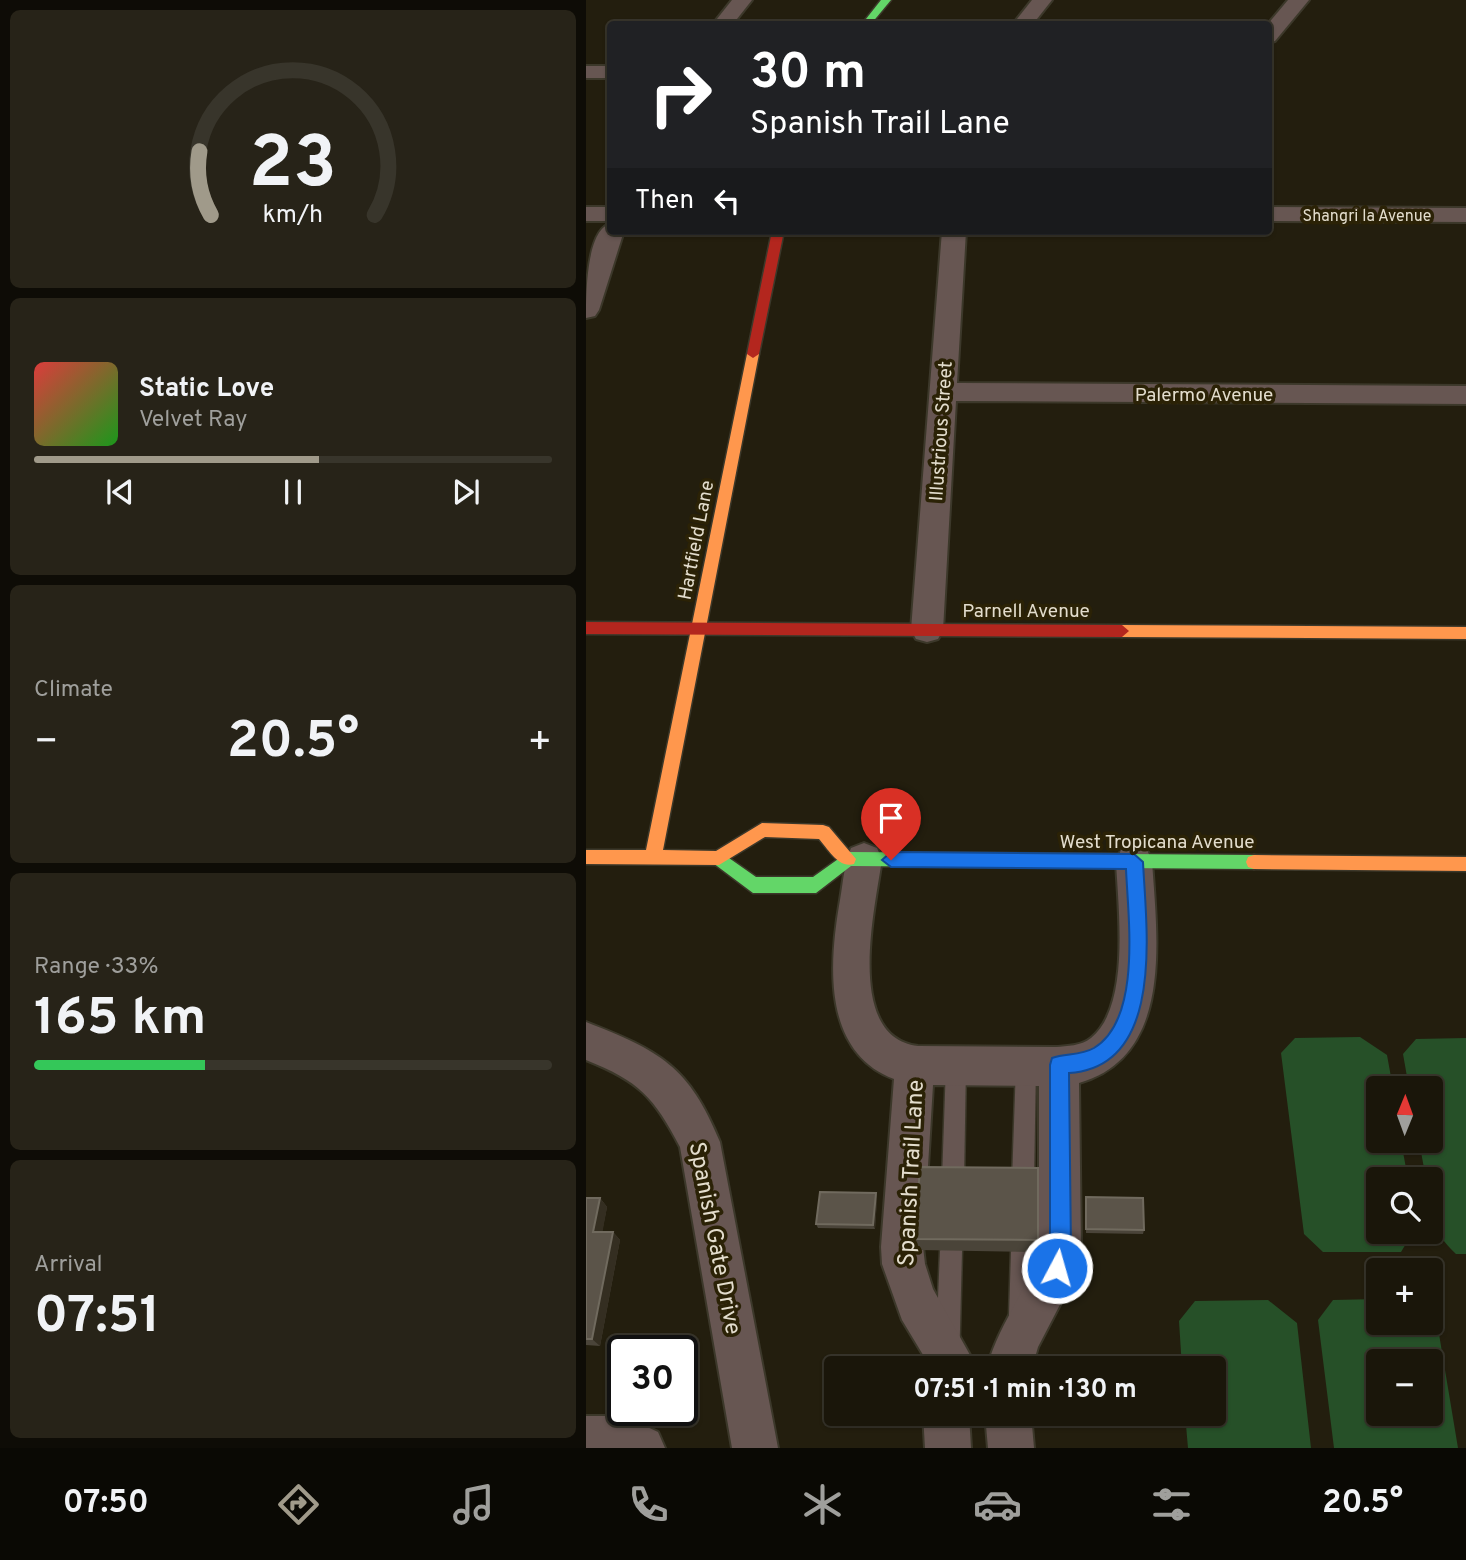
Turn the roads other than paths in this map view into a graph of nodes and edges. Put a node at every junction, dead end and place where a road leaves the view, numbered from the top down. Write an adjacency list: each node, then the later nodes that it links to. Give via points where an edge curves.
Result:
1 (742, 0): 5 (street)
2 (886, 0): 6 (street)
3 (1042, 0): 7 (street)
4 (1299, 0): 8 (street)
5 (725, 21)
6 (868, 21)
7 (1025, 21)
8 (1272, 32)
9 (586, 72): 10 (street)
10 (607, 72)
11 (586, 214): 12 (street)
12 (607, 214)
13 (1272, 215): 14 (street, Shangri la Avenue)
14 (1466, 215)
15 (611, 235): 18 (street)
16 (777, 235): 22 (street, Hartfield Lane)
17 (954, 235): 19 (street, Illustrious Street)
18 (586, 310)
19 (943, 392): 20 (street, Palermo Avenue); 23 (street, Illustrious Street)
20 (1466, 395)
21 (586, 628): 22 (street, Parnell Avenue)
22 (699, 629): 23 (street, Parnell Avenue); 26 (street, Hartfield Lane)
23 (927, 630): 24 (street, Parnell Avenue)
24 (1466, 633)
25 (586, 857): 26 (street)
26 (652, 858): 27 (street)
27 (719, 858): 28 (street, via 753,885 816,885); 28 (street, via 762,830 823,832)
28 (856, 859): 29 (street, West Tropicana Avenue); 32 (street, Spanish Trail Lane, via 855,1004 874,1046 899,1063)
29 (1134, 862): 30 (street, West Tropicana Avenue); 34 (street, Spanish Trail Lane, via 1138,966 1126,1018 1102,1054 1082,1063)
30 (1466, 864)
31 (586, 1041): 46 (street, Spanish Gate Drive, via 632,1059 655,1076 674,1094 700,1142)
32 (915, 1064): 33 (street, Spanish Trail Lane); 40 (street, Spanish Trail Lane, via 903,1272 909,1292)
33 (956, 1065): 34 (street, Spanish Trail Lane); 35 (lane)
34 (1042, 1065): 36 (lane); 39 (street, via 1060,1250 1057,1268)
35 (953, 1180)
36 (1023, 1181)
37 (951, 1251): 41 (lane)
38 (1022, 1252): 39 (lane)
39 (1015, 1353)
40 (945, 1356)
41 (948, 1356)
42 (947, 1426): 47 (street)
43 (1009, 1426): 48 (street)
44 (586, 1439): 45 (street, via 624,1439)
45 (642, 1448)
46 (755, 1448)
47 (948, 1448)
48 (1011, 1448)

